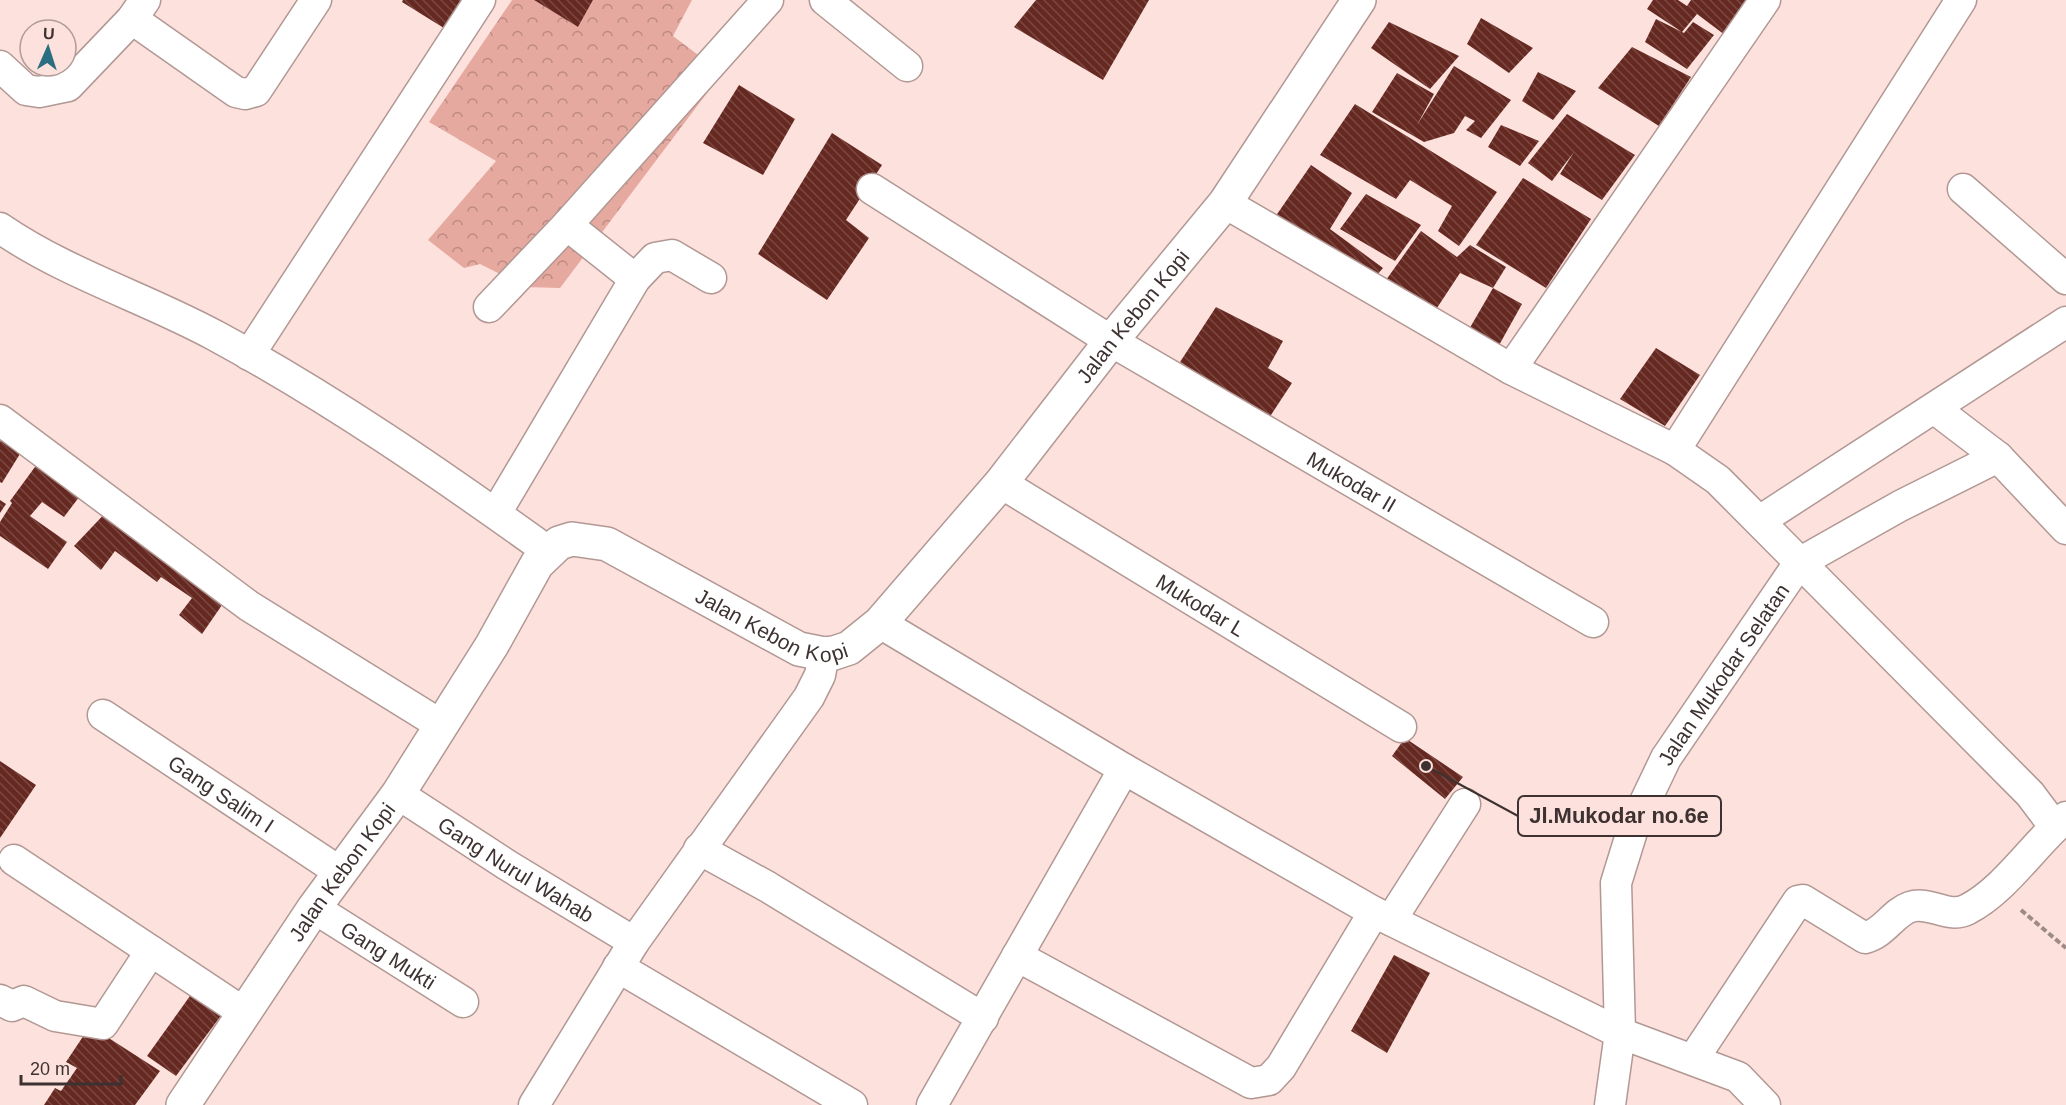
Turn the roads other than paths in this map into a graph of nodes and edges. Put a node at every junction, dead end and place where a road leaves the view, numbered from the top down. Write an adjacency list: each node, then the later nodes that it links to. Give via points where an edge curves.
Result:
1 (316, 0): 8 (street, via 256,91 246,94 236,92)
2 (480, 0): 22 (street)
3 (768, 0): 14 (street)
4 (825, 0): 10 (street)
5 (1359, 0): 13 (main road, Jalan Kebon Kopi)
6 (1765, 0): 23 (street)
7 (1961, 0): 26 (street)
8 (139, 9): 9 (street, via 68,86 39,92 26,90)
9 (0, 66)
10 (907, 66)
11 (872, 189): 21 (street, Mukodar II)
12 (1963, 189): 18 (street)
13 (1225, 203): 21 (main road, Jalan Kebon Kopi); 23 (street)
14 (567, 225): 17 (street); 19 (street)
15 (0, 228): 22 (street, via 108,287)
16 (711, 278): 17 (street, via 672,255 655,258)
17 (635, 279): 29 (street)
18 (2066, 279)
19 (489, 307)
20 (2066, 322): 24 (street)
21 (1111, 341): 28 (main road, Jalan Kebon Kopi); 34 (street, Mukodar II)
22 (249, 355): 29 (street, via 425,463)
23 (1511, 369): 26 (street)
24 (1935, 409): 27 (street); 30 (street)
25 (0, 420): 38 (street, via 249,606)
26 (1675, 450): 30 (street, via 1718,480)
27 (1998, 457): 31 (street); 33 (street, Jalan Mukodar Selatan)
28 (1001, 483): 35 (main road, Jalan Kebon Kopi); 39 (street, Mukodar L)
29 (496, 513): 32 (street)
30 (1761, 520): 33 (street)
31 (2066, 529)
32 (549, 552): 36 (main road, Jalan Kebon Kopi, via 572,539 607,544 800,649); 38 (main road, Jalan Kebon Kopi, via 537,564)
33 (1799, 563): 43 (street); 57 (street, Jalan Mukodar Selatan, via 1666,758 1634,825 1616,883)
34 (1593, 622)
35 (880, 623): 36 (main road, Jalan Kebon Kopi, via 849,648); 40 (street)
36 (824, 654): 44 (street, via 820,675 809,697)
37 (103, 715): 46 (street, Gang Salim I)
38 (441, 725): 41 (main road, Jalan Kebon Kopi)
39 (1401, 727)
40 (1124, 769): 48 (street); 51 (street)
41 (398, 794): 46 (main road, Jalan Kebon Kopi); 49 (street, Gang Nurul Wahab)
42 (1465, 804): 48 (street)
43 (2060, 822): 58 (street, via 1968,910 1952,914 1920,904 1907,908 1875,935 1865,938 1803,900 1798,901)
44 (699, 849): 49 (street); 56 (street)
45 (14, 860): 50 (street)
46 (340, 872): 47 (main road, Jalan Kebon Kopi)
47 (314, 908): 54 (street, Gang Mukti); 55 (main road, Jalan Kebon Kopi)
48 (1383, 916): 51 (street, via 1281,1067 1269,1080 1251,1083); 57 (street)
49 (634, 942): 52 (street)
50 (151, 951): 53 (street, via 103,1024 55,1016 24,1001 12,1006); 55 (street)
51 (1017, 956): 56 (street)
52 (618, 967): 60 (street); 61 (street)
53 (0, 1000)
54 (463, 1002)
55 (243, 1012): 59 (main road, Jalan Kebon Kopi)
56 (983, 1018): 62 (street)
57 (1620, 1033): 58 (street); 63 (street, Jalan Mukodar Selatan)
58 (1694, 1058): 64 (street, via 1738,1077)
59 (183, 1105)
60 (534, 1105)
61 (852, 1105)
62 (932, 1105)
63 (1610, 1105)
64 (1765, 1105)

